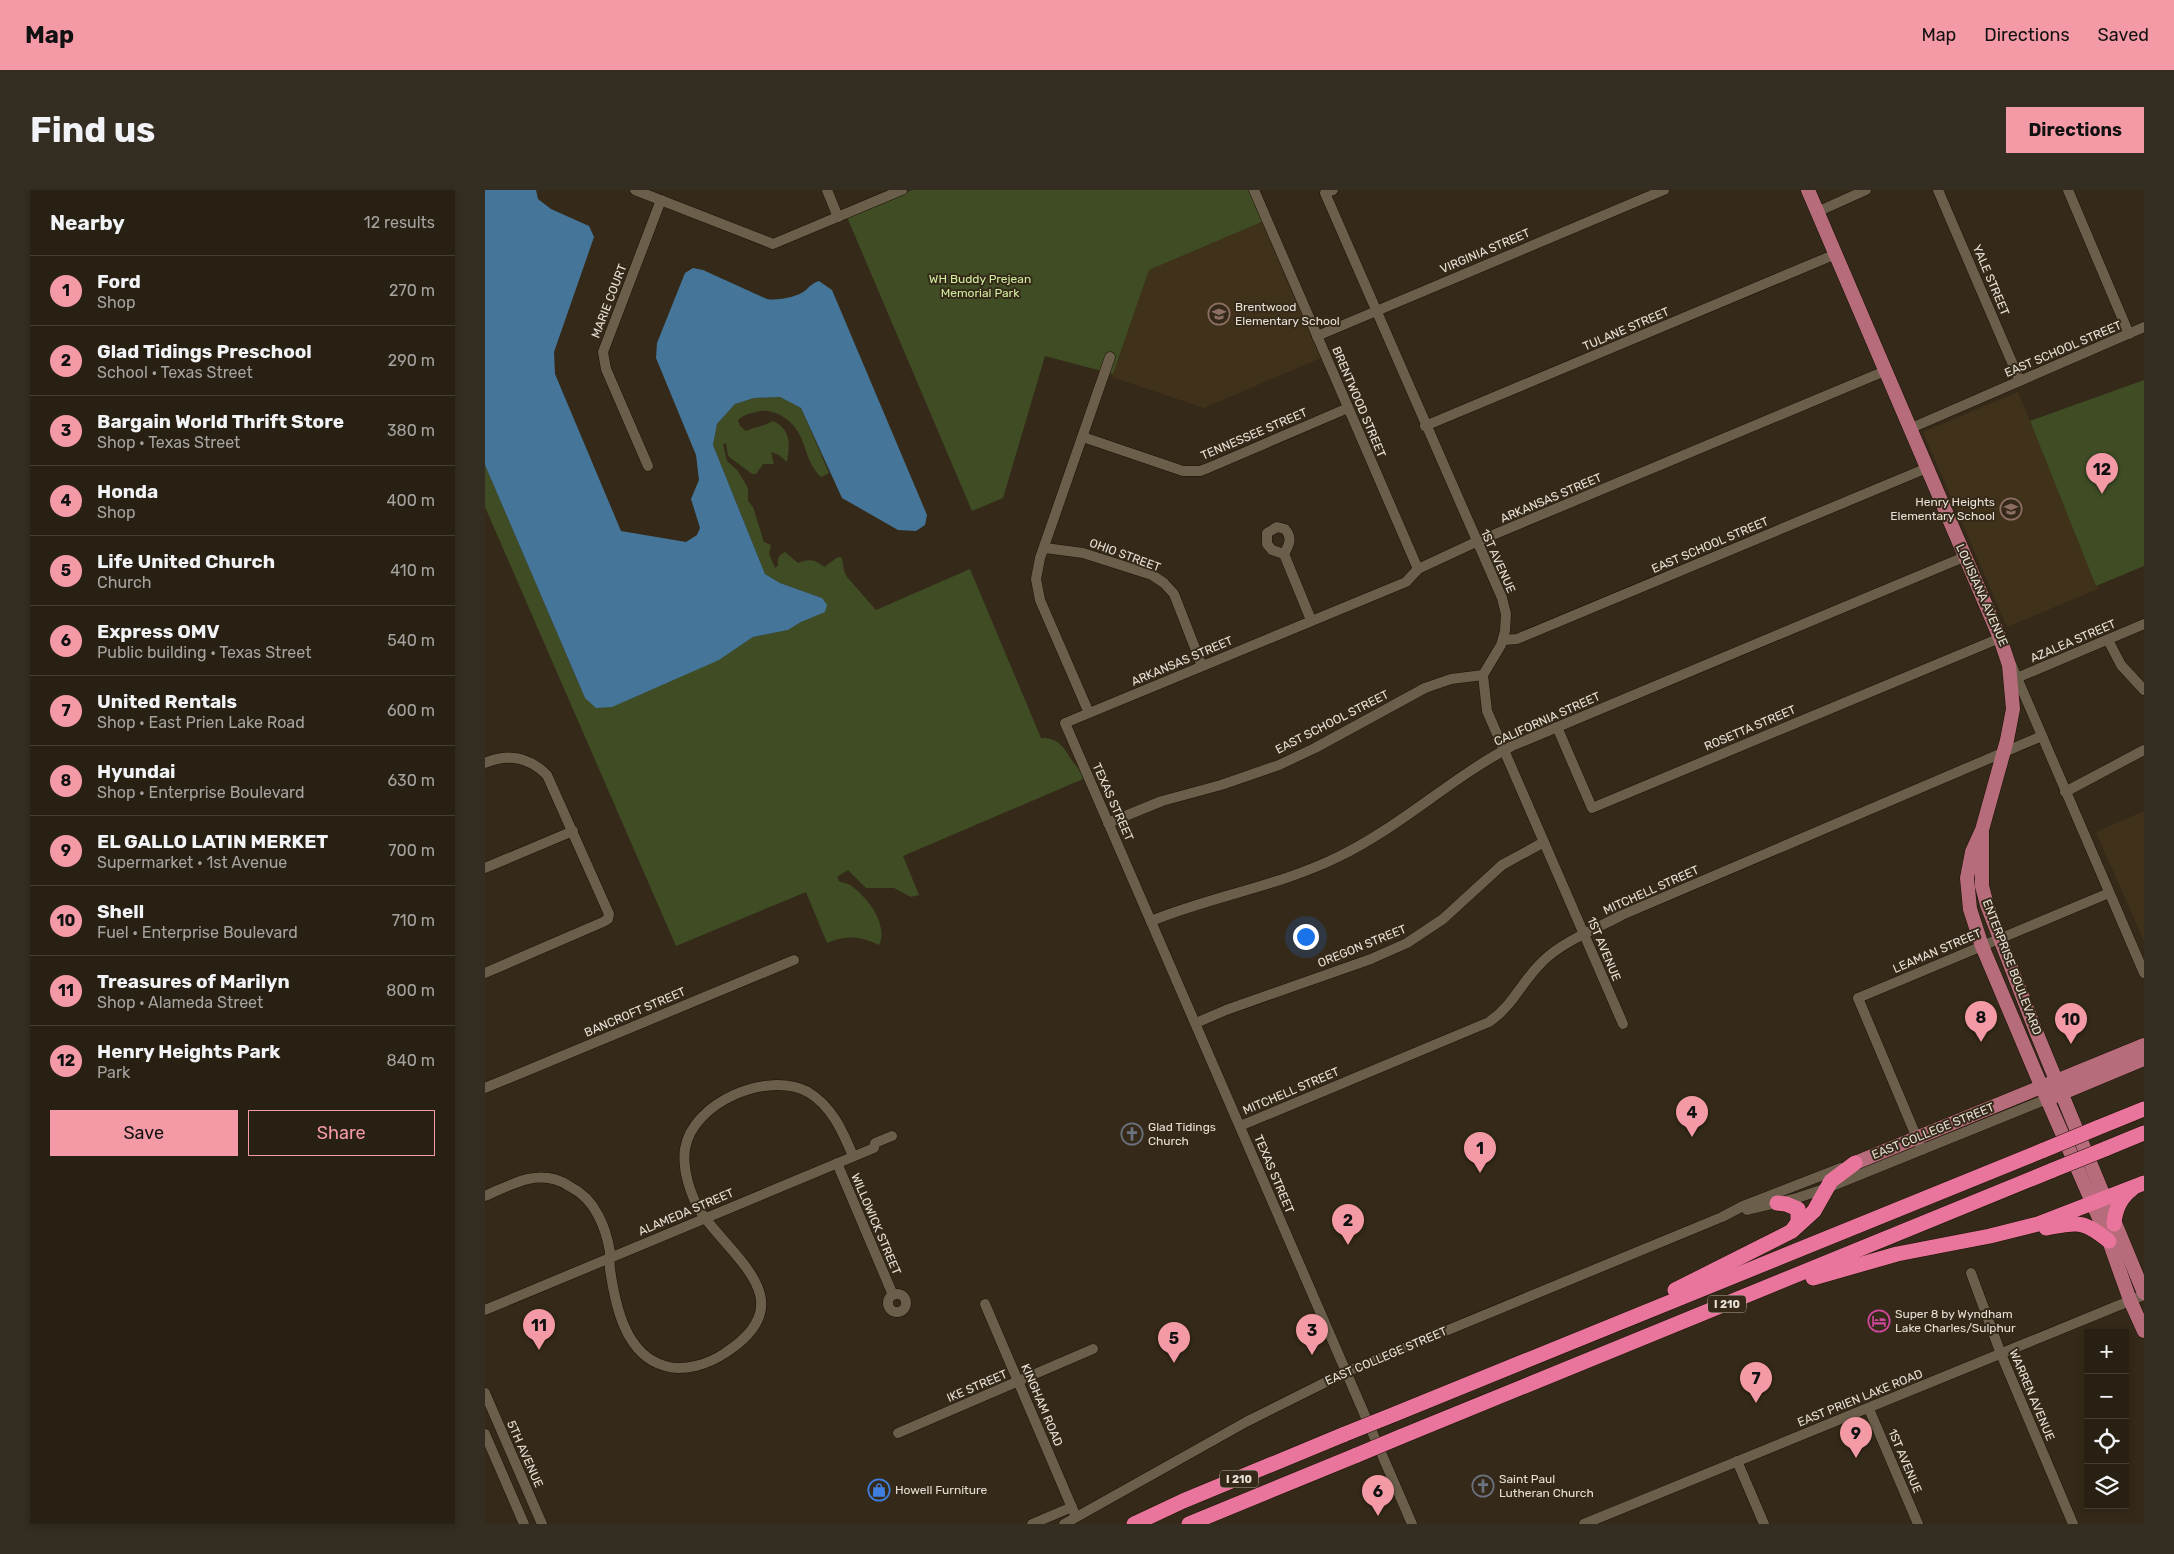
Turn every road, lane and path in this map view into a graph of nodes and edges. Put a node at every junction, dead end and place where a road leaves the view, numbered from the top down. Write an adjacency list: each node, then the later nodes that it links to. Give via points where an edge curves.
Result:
1 (635, 190): 12 (street)
2 (827, 190): 14 (street)
3 (902, 190): 11 (street)
4 (1254, 190): 19 (street, BRENTWOOD STREET)
5 (1664, 190): 16 (street, VIRGINIA STREET)
6 (1808, 190): 13 (main road, LOUISIANA AVENUE)
7 (1867, 190): 13 (street)
8 (1938, 190): 22 (street, YALE STREET)
9 (2068, 190): 18 (street)
10 (1329, 192): 16 (street, 1ST AVENUE)
11 (883, 194): 14 (street)
12 (661, 200): 14 (street, via 773,244); 27 (street, MARIE COURT, via 603,352 606,369)
13 (1817, 212): 15 (main road, LOUISIANA AVENUE)
14 (838, 217)
15 (1835, 254): 21 (main road, LOUISIANA AVENUE); 24 (street, TULANE STREET)
16 (1375, 311): 19 (street, VIRGINIA STREET); 24 (street, 1ST AVENUE)
17 (2144, 327): 18 (street, EAST SCHOOL STREET)
18 (2129, 334): 22 (street, EAST SCHOOL STREET)
19 (1317, 336): 23 (street, BRENTWOOD STREET)
20 (1110, 357): 26 (street)
21 (1885, 371): 25 (main road, LOUISIANA AVENUE); 29 (street, ARKANSAS STREET)
22 (2020, 380): 25 (street, EAST SCHOOL STREET)
23 (1348, 408): 26 (street, TENNESSEE STREET, via 1193,472); 33 (street, BRENTWOOD STREET)
24 (1425, 426): 29 (street, 1ST AVENUE)
25 (1909, 429): 28 (main road, LOUISIANA AVENUE)
26 (1083, 437): 30 (street)
27 (648, 466)
28 (1927, 468): 32 (main road, LOUISIANA AVENUE); 37 (street, EAST SCHOOL STREET, via 1517,639)
29 (1476, 542): 33 (street, ARKANSAS STREET); 37 (street, 1ST AVENUE, via 1504,606)
30 (1045, 548): 39 (street, OHIO STREET, via 1083,552 1152,575 1164,583 1174,594); 43 (street, via 1037,568 1037,590)
31 (1284, 554): 34 (street)
32 (1964, 557): 36 (main road, LOUISIANA AVENUE); 45 (street, CALIFORNIA STREET)
33 (1418, 569): 34 (street, ARKANSAS STREET, via 1406,582)
34 (1311, 620): 39 (street, ARKANSAS STREET)
35 (2144, 624): 38 (street, AZALEA STREET)
36 (2000, 638): 41 (main road, LOUISIANA AVENUE); 45 (street, ROSETTA STREET, via 1592,808)
37 (1503, 640): 40 (street, 1ST AVENUE)
38 (2108, 640): 41 (street, AZALEA STREET); 42 (street, via 2121,665)
39 (1202, 666): 43 (street, ARKANSAS STREET)
40 (1483, 676): 47 (street, 1ST AVENUE, via 1487,711); 52 (street, EAST SCHOOL STREET, via 1451,679 1425,688 1279,765 1162,801)
41 (2015, 680): 46 (street); 49 (main road, LOUISIANA AVENUE, via 2011,725)
42 (2144, 690)
43 (1089, 713): 44 (street, ARKANSAS STREET)
44 (1065, 724): 52 (street, TEXAS STREET)
45 (1557, 727): 47 (street, CALIFORNIA STREET)
46 (2042, 736): 49 (street, MITCHELL STREET); 51 (street)
47 (1504, 750): 55 (street, 1ST AVENUE); 58 (street, CALIFORNIA STREET, via 1384,830 1337,857 1283,880 1208,900)
48 (2144, 750): 51 (street)
49 (2003, 753): 53 (main road, LOUISIANA AVENUE); 59 (street, MITCHELL STREET, via 1637,909)
50 (485, 763): 54 (street, via 515,757 543,770 551,780)
51 (2065, 792): 57 (street)
52 (1108, 823): 58 (street, TEXAS STREET)
53 (1982, 830): 60 (main road, ENTERPRISE BOULEVARD, via 1982,886); 61 (main road, ENTERPRISE BOULEVARD, via 1971,852 1967,878 1970,909)
54 (573, 831): 56 (street); 63 (street, via 609,917)
55 (1544, 842): 59 (street, 1ST AVENUE); 65 (street, OREGON STREET, via 1502,865 1443,919 1407,943)
56 (485, 868)
57 (2109, 893): 60 (street, LEAMAN STREET); 64 (street)
58 (1151, 921): 65 (street, TEXAS STREET)
59 (1584, 935): 66 (street, 1ST AVENUE); 73 (street, MITCHELL STREET, via 1543,960 1508,1007 1489,1022)
60 (1999, 938): 61 (street, LEAMAN STREET); 69 (main road, ENTERPRISE BOULEVARD)
61 (1982, 946): 71 (main road, ENTERPRISE BOULEVARD); 76 (street, LEAMAN STREET, via 1857,998)
62 (794, 960): 70 (street, BANCROFT STREET)
63 (485, 973)
64 (2144, 973)
65 (1196, 1023): 73 (street, TEXAS STREET)
66 (1623, 1024)
67 (2144, 1045): 69 (main road, EAST COLLEGE STREET)
68 (2144, 1059): 69 (main road, EAST COLLEGE STREET)
69 (2060, 1086): 71 (main road, EAST COLLEGE STREET); 83 (main road, ENTERPRISE BOULEVARD)
70 (485, 1088)
71 (2044, 1093): 76 (main road, EAST COLLEGE STREET); 83 (main road, ENTERPRISE BOULEVARD)
72 (2144, 1108): 102 (highway, I 210, bridge)
73 (1240, 1126): 103 (street, TEXAS STREET)
74 (2144, 1133): 97 (highway, I 210, bridge)
75 (892, 1136): 77 (street, ALAMEDA STREET)
76 (1919, 1143): 79 (main road, EAST COLLEGE STREET); 81 (street, EAST COLLEGE STREET)
77 (853, 1156): 78 (street, ALAMEDA STREET); 86 (street, WILLOWICK STREET, via 834,1116 806,1091 778,1085 733,1096 697,1121 685,1148 688,1179)
78 (837, 1163): 86 (street, ALAMEDA STREET); 93 (street, WILLOWICK STREET)
79 (1855, 1163): 81 (highway, via 1831,1181); 85 (street, EAST COLLEGE STREET)
80 (2142, 1183): 83 (highway); 87 (highway, via 2121,1200)
81 (1827, 1188): 84 (street, EAST COLLEGE STREET); 88 (highway, via 1814,1211)
82 (485, 1196): 91 (street, WILLOWICK STREET, via 530,1178 563,1182 595,1210 603,1226)
83 (2098, 1201): 87 (main road, ENTERPRISE BOULEVARD); 89 (highway, via 2039,1224); 90 (main road, ENTERPRISE BOULEVARD)
84 (1777, 1203): 85 (street, EAST COLLEGE STREET); 88 (highway, via 1798,1209 1798,1222)
85 (1722, 1217): 103 (street, EAST COLLEGE STREET)
86 (706, 1218): 91 (street, ALAMEDA STREET); 91 (street, WILLOWICK STREET, via 752,1274 761,1300 759,1318 751,1331 729,1351 707,1362 669,1368 639,1350 618,1308)
87 (2114, 1224): 94 (main road, ENTERPRISE BOULEVARD)
88 (1792, 1232): 102 (highway, via 1691,1283 1591,1327)
89 (1990, 1236): 90 (highway, via 2078,1224 2093,1228); 97 (highway, via 1860,1263)
90 (2109, 1241): 95 (main road, ENTERPRISE BOULEVARD)
91 (609, 1257): 98 (street, ALAMEDA STREET)
92 (1971, 1273): 101 (street, WARREN AVENUE)
93 (893, 1294)
94 (2144, 1294): 95 (street, EAST PRIEN LAKE ROAD)
95 (2130, 1300): 99 (main road, ENTERPRISE BOULEVARD); 101 (street, EAST PRIEN LAKE ROAD)
96 (985, 1304): 104 (street, KINGHAM ROAD)
97 (1723, 1306): 118 (highway, I 210, bridge)
98 (485, 1310)
99 (2144, 1331)
100 (1093, 1349): 104 (street, IKE STREET)
101 (2001, 1354): 106 (street, EAST PRIEN LAKE ROAD); 123 (street, WARREN AVENUE)
102 (1539, 1356): 117 (highway, I 210, bridge)
103 (1346, 1372): 112 (street, EAST COLLEGE STREET); 119 (street, TEXAS STREET)
104 (1018, 1382): 107 (street, IKE STREET); 112 (street, KINGHAM ROAD)
105 (485, 1393): 110 (street, 5TH AVENUE)
106 (1869, 1409): 109 (street, EAST PRIEN LAKE ROAD); 122 (street, 1ST AVENUE)
107 (898, 1433)
108 (485, 1434): 111 (street)
109 (1737, 1461): 120 (street, EAST PRIEN LAKE ROAD); 121 (street)
110 (522, 1479): 111 (street); 114 (street, 5TH AVENUE)
111 (507, 1485): 113 (street)
112 (1074, 1512): 115 (street); 116 (street, EAST COLLEGE STREET)
113 (524, 1524)
114 (542, 1524)
115 (1032, 1524)
116 (1063, 1524)
117 (1134, 1524)
118 (1189, 1524)
119 (1413, 1524)
120 (1585, 1524)
121 (1764, 1524)
122 (1918, 1524)
123 (2073, 1524)

